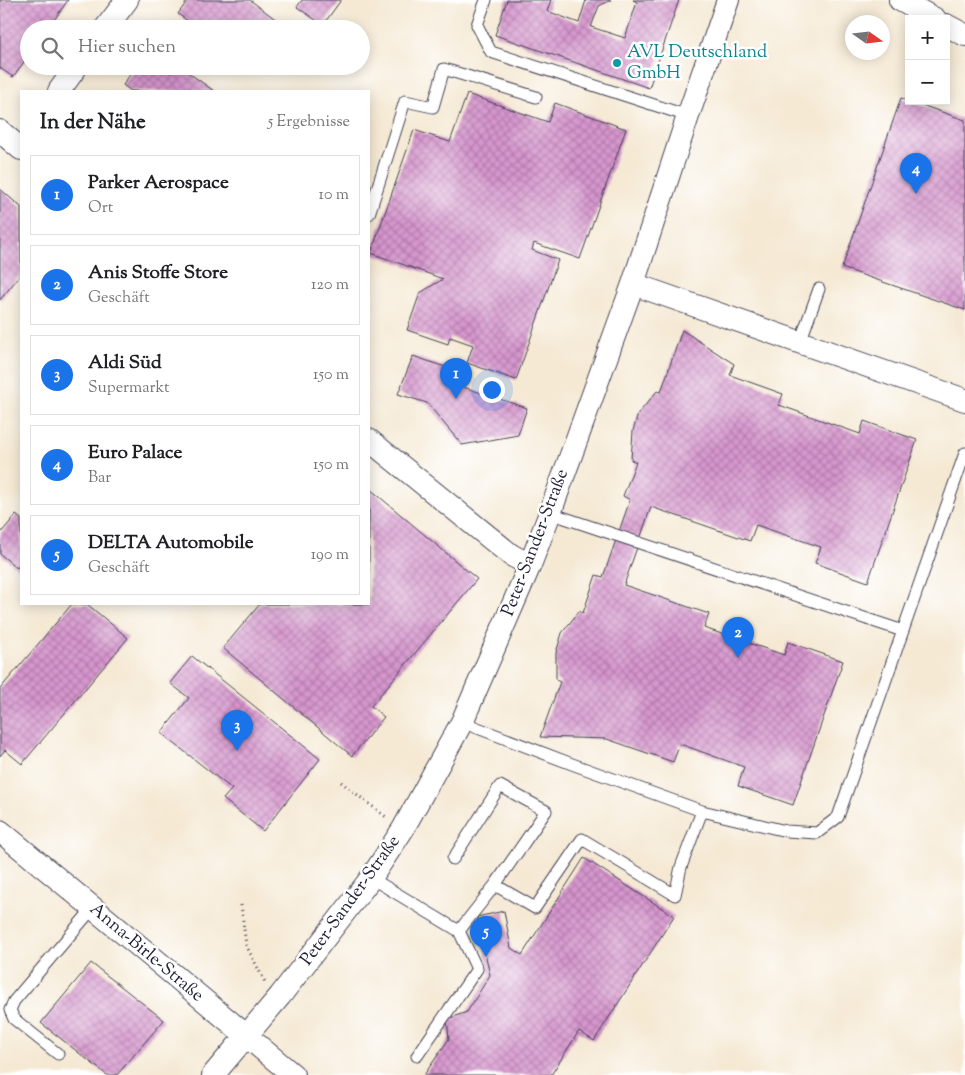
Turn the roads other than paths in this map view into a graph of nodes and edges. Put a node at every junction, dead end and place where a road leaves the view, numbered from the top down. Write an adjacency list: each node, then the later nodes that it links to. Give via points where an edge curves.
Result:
1 (127, 0): 6 (street)
2 (486, 0): 12 (lane, via 477,25 491,52)
3 (728, 0): 12 (street, Peter-Sander-Straße)
4 (900, 0): 5 (street)
5 (928, 15)
6 (112, 20)
7 (950, 27): 8 (street)
8 (965, 35)
9 (71, 75): 10 (street)
10 (60, 90)
11 (536, 97): 15 (lane, via 444,70 434,107 405,101)
12 (688, 116): 16 (street, Peter-Sander-Straße)
13 (0, 131): 14 (street)
14 (20, 146)
15 (370, 211)
16 (632, 284): 18 (street); 22 (street, Peter-Sander-Straße)
17 (819, 289): 18 (lane)
18 (800, 342): 19 (street)
19 (965, 400)
20 (370, 441): 23 (street, via 511,555)
21 (965, 453): 24 (lane)
22 (550, 513): 23 (street, Peter-Sander-Straße); 24 (lane)
23 (530, 565): 25 (street, Peter-Sander-Straße)
24 (903, 631): 26 (lane, via 838,817 817,833 786,831)
25 (462, 722): 26 (lane); 29 (street, Peter-Sander-Straße, via 403,829)
26 (702, 811): 30 (lane, via 681,866 675,895 582,840 534,908)
27 (0, 831): 31 (street, Anna-Birle-Straße)
28 (453, 858): 30 (lane, via 500,786 546,811)
29 (371, 878): 32 (lane); 33 (street, Peter-Sander-Straße)
30 (495, 885): 32 (lane)
31 (93, 908): 33 (street, Anna-Birle-Straße); 34 (lane, via 14,1001 10,1010 14,1019)
32 (459, 931): 35 (lane, via 477,969)
33 (247, 1036): 36 (street, Peter-Sander-Straße); 37 (street, Anna-Birle-Straße)
34 (58, 1054)
35 (417, 1056)
36 (213, 1075)
37 (293, 1075)

